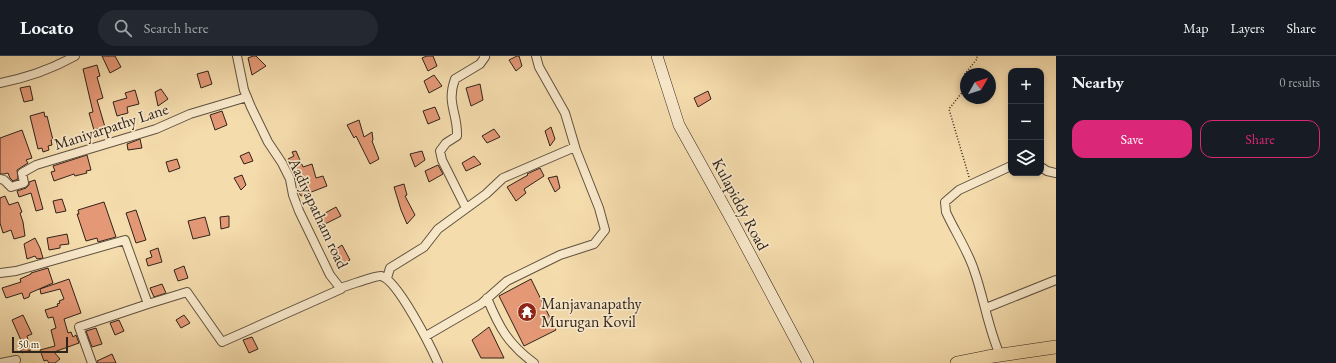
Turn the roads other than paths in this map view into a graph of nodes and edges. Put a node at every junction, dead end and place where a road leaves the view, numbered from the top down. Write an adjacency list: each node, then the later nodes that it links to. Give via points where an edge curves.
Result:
1 (73, 56): 8 (street, via 21,79)
2 (237, 56): 9 (street, Aadiyapatham road)
3 (484, 56): 15 (street, via 480,64 455,79 451,99 457,136 440,150 442,160)
4 (530, 56): 7 (street)
5 (536, 56): 7 (street)
6 (657, 56): 32 (main road, Kulapiddy Road, via 679,125)
7 (539, 66): 10 (street, via 565,112)
8 (0, 83)
9 (247, 97): 14 (street, Maniyarpathy Lane, via 190,114 156,129 36,165 22,172 24,183 11,187); 19 (street, Aadiyapatham road, via 268,142 290,179 299,211 330,275)
10 (575, 147): 15 (street, via 503,178); 20 (street, via 605,230 594,244 560,255 507,281)
11 (1008, 167): 22 (street, via 959,190 945,202 946,212 973,268)
12 (1044, 169): 13 (street)
13 (1056, 173)
14 (0, 179)
15 (466, 208): 17 (street, via 438,229 424,247 390,268)
16 (0, 273): 21 (street, via 16,271 125,240)
17 (387, 278): 19 (street, Aadiyapatham road, via 380,276); 23 (street)
18 (1056, 280): 22 (street)
19 (341, 289): 21 (street, via 222,342 187,292)
20 (488, 298): 23 (street); 31 (street, via 497,322 510,342)
21 (148, 304): 29 (street, via 79,327)
22 (986, 308): 25 (street)
23 (426, 336): 30 (street)
24 (1056, 347): 25 (main road)
25 (1000, 355): 27 (main road)
26 (16, 360): 28 (street)
27 (988, 360): 33 (main road)
28 (0, 363)
29 (92, 363)
30 (438, 363)
31 (534, 363)
32 (808, 363)
33 (957, 363)

